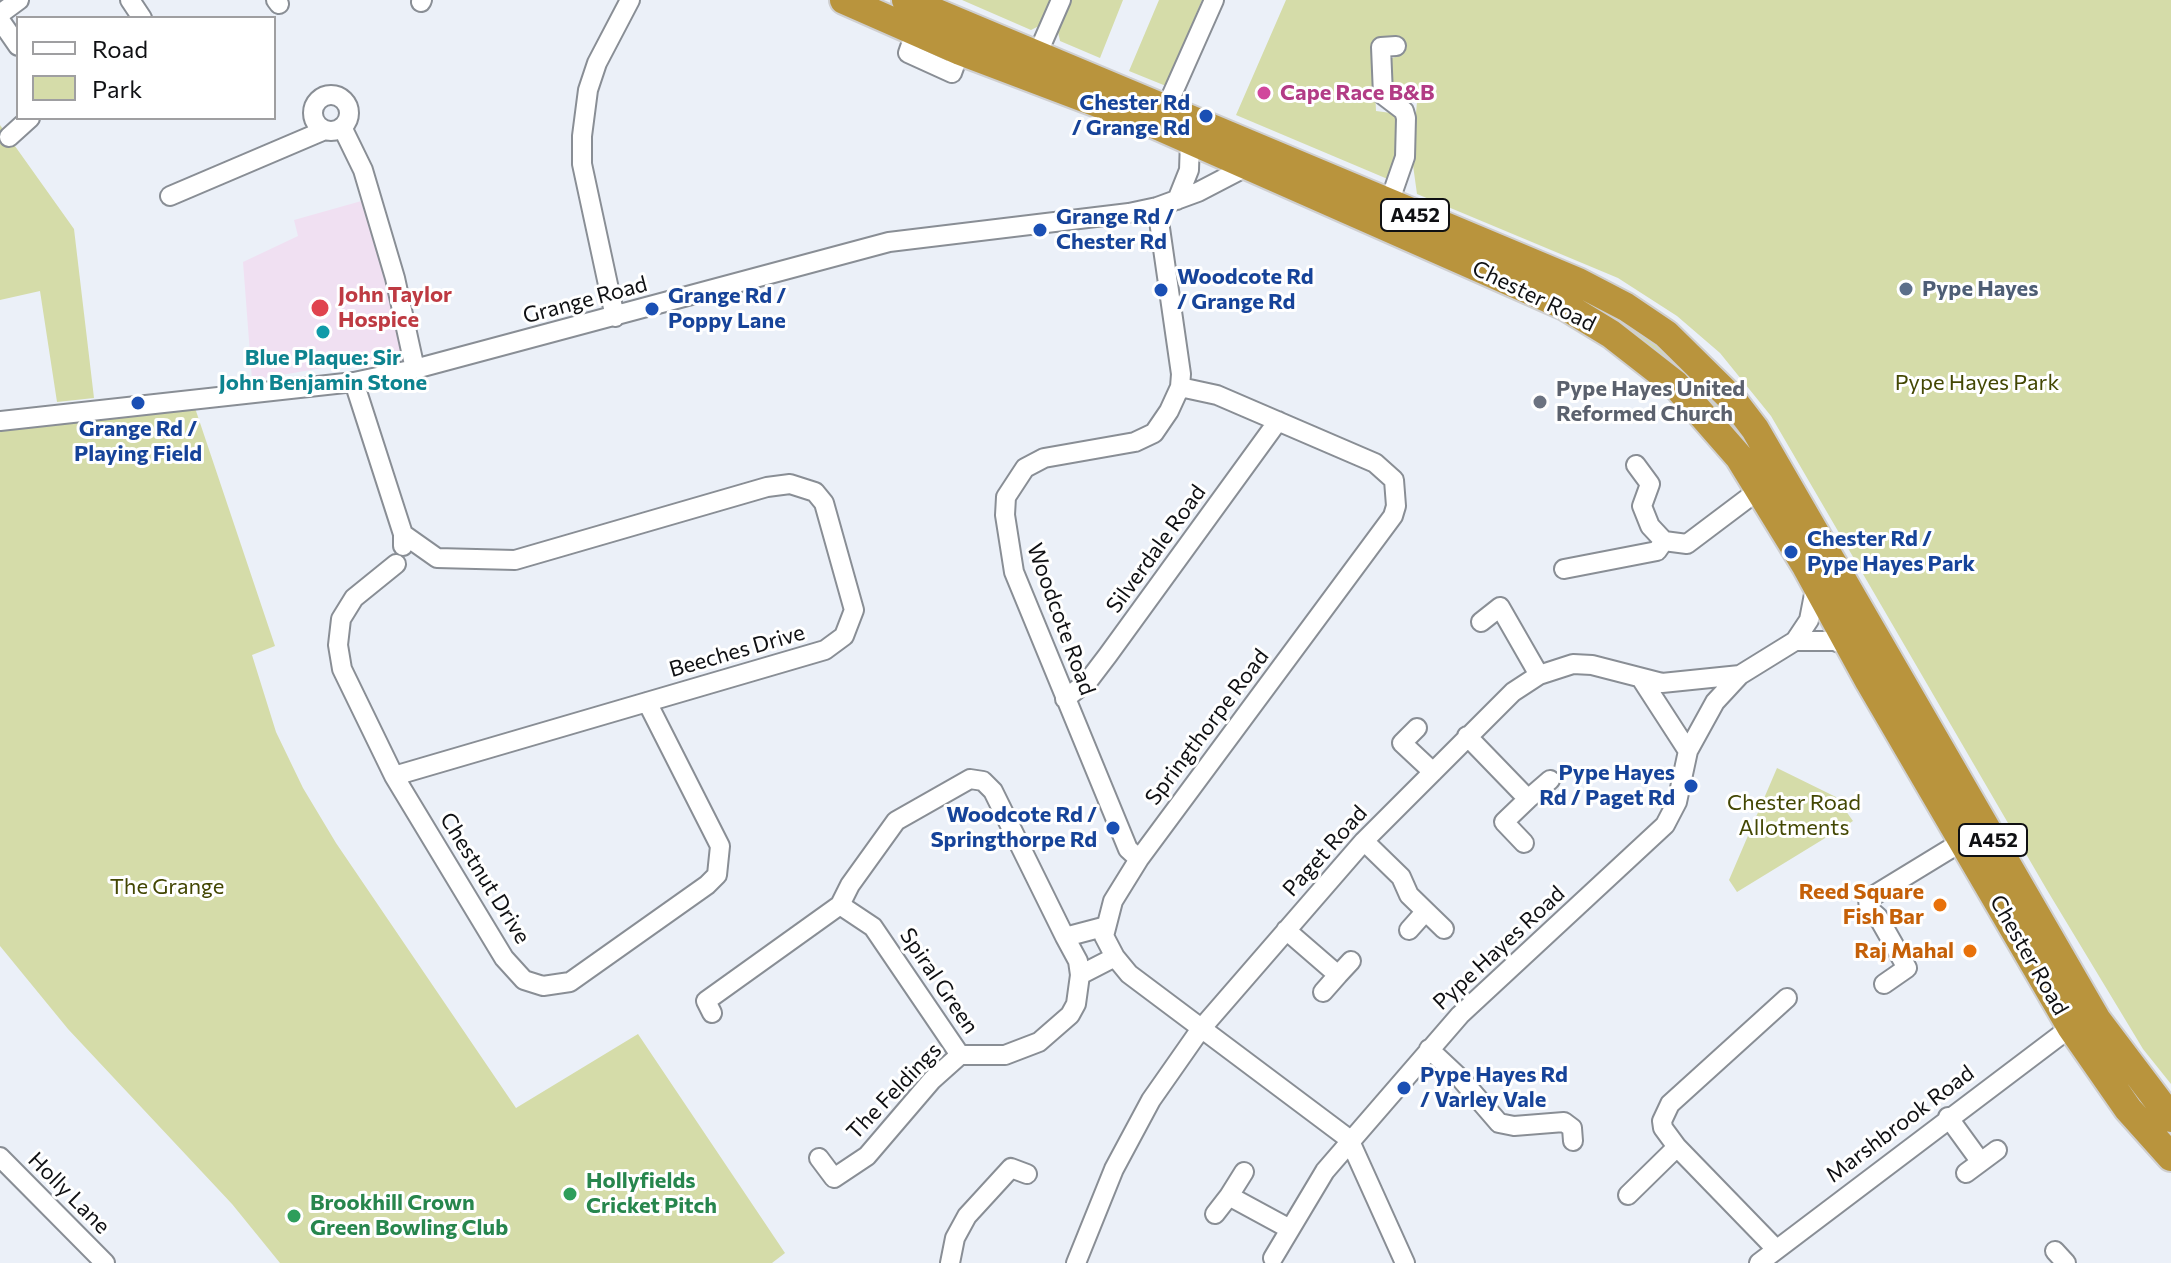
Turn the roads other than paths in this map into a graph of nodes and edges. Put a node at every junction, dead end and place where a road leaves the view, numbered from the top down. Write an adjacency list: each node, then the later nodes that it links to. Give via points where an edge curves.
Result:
1 (19, 0): 7 (street)
2 (630, 0): 22 (street, via 597,63 582,136 582,164)
3 (844, 0): 11 (highway, Chester Road / A452, via 960,51)
4 (906, 0): 10 (highway, Chester Road / A452)
5 (1061, 0): 10 (street)
6 (1214, 0): 11 (street)
7 (0, 17): 8 (street)
8 (16, 43)
9 (1396, 46): 19 (street, via 1381,47 1383,95 1406,118 1405,157)
10 (1037, 55): 11 (highway, Chester Road / A452)
11 (1162, 118): 14 (highway, Chester Road / A452); 16 (highway, Chester Road / A452)
12 (28, 120): 13 (street)
13 (9, 137)
14 (1190, 140): 15 (highway, Chester Road / A452); 18 (street, via 1189,170)
15 (1248, 166): 16 (highway, Chester Road / A452); 18 (street, Grange Road)
16 (1285, 170): 19 (highway, Chester Road / A452); 21 (highway, Chester Road / A452)
17 (170, 196): 23 (street, via 334,129 363,170)
18 (1177, 200): 20 (street, Grange Road)
19 (1389, 203): 21 (highway, Chester Road / A452)
20 (1157, 207): 22 (street, Grange Road, via 889,242); 25 (street)
21 (1509, 269): 29 (highway, Chester Road / A452, via 1651,363 1698,407); 34 (highway, Chester Road / A452, via 1578,282 1666,334 1755,429)
22 (615, 317): 23 (street, Grange Road)
23 (415, 369): 24 (street, Grange Road)
24 (354, 382): 26 (street, Grange Road); 30 (street)
25 (1180, 387): 27 (street, Springthorpe Road, via 1217,395); 43 (street, Woodcote Road, via 1154,433 1116,448 1044,458 1025,468 1006,497 1006,536 1014,572)
26 (0, 421)
27 (1278, 421): 43 (street, Silverdale Road, via 1089,680); 55 (street, Springthorpe Road, via 1386,470 1397,488 1393,516)
28 (1636, 465): 31 (street, via 1650,484 1642,506)
29 (1760, 489): 31 (street, via 1687,544); 34 (highway, Chester Road / A452)
30 (403, 534): 32 (street); 33 (street)
31 (1664, 541): 35 (street, via 1657,551)
32 (437, 558): 33 (street, Beeches Drive); 44 (street, Beeches Drive, via 515,560 767,487 790,484 815,492 824,503 851,594 854,610 844,636 825,650)
33 (396, 564): 49 (street, Chestnut Drive, via 354,598 341,619 338,645 342,669)
34 (1817, 567): 37 (street, via 1809,620); 38 (highway, Chester Road / A452); 39 (highway, Chester Road / A452)
35 (1564, 569)
36 (1481, 622): 40 (street, via 1505,600)
37 (1795, 641): 38 (street); 41 (street, Pype Hayes Road)
38 (1849, 646): 39 (highway, Chester Road / A452)
39 (1881, 674): 53 (highway, Chester Road / A452); 76 (highway, Chester Road / A452, via 2097,1020)
40 (1539, 675): 42 (street, Paget Road, via 1583,665); 46 (street, Paget Road)
41 (1740, 675): 42 (street, Paget Road, via 1681,683); 47 (street, Pype Hayes Road, via 1715,702)
42 (1642, 680): 47 (street)
43 (1065, 699): 55 (street, Woodcote Road, via 1128,849)
44 (647, 702): 49 (street, Beeches Drive); 49 (street, Chestnut Drive, via 720,846 717,875 570,982 557,986 524,980 504,958)
45 (1417, 728): 48 (street, via 1402,743)
46 (1467, 736): 48 (street, Paget Road); 51 (street)
47 (1688, 751): 73 (street, Pype Hayes Road, via 1677,802 1665,825 1473,1001)
48 (1433, 772): 52 (street, Paget Road)
49 (394, 776)
50 (1550, 780): 51 (street)
51 (1528, 799): 54 (street, via 1504,822)
52 (1364, 841): 57 (street, via 1401,877); 60 (street, Paget Road)
53 (1963, 841): 64 (street, via 1868,899 1869,909); 71 (highway, Chester Road / A452)
54 (1524, 843)
55 (1139, 859): 58 (street, Springthorpe Road)
56 (840, 905): 62 (street, via 896,821 961,782 983,781); 70 (street, via 706,1001); 74 (street, Spiral Green, via 873,927)
57 (1425, 912): 59 (street); 61 (street)
58 (1103, 927): 62 (street); 63 (street)
59 (1444, 929)
60 (1286, 930): 68 (street, via 1344,968); 72 (street, Paget Road)
61 (1409, 930)
62 (1065, 937): 65 (street)
63 (1115, 957): 65 (street); 72 (street)
64 (1907, 968): 66 (street); 67 (street)
65 (1080, 975): 74 (street, The Feldings, via 1070,1015 1039,1042 1005,1055)
66 (1884, 984)
67 (1915, 987)
68 (1323, 992)
69 (1787, 998): 79 (street, via 1666,1109 1663,1128)
70 (712, 1013)
71 (2071, 1027): 75 (street, Marshbrook Road); 82 (highway, Chester Road / A452, via 2128,1109)
72 (1200, 1030): 77 (street); 96 (street, Paget Road, via 1151,1100 1114,1169)
73 (1429, 1049): 77 (street, Pype Hayes Road); 78 (street, via 1461,1079 1498,1130 1564,1122 1572,1128)
74 (960, 1055): 83 (street, The Feldings, via 867,1156 834,1178)
75 (1948, 1117): 80 (street, via 1973,1167); 92 (street, Marshbrook Road)
76 (2171, 1118)
77 (1349, 1139): 85 (street, Pype Hayes Road); 87 (street)
78 (1573, 1141)
79 (1677, 1147): 88 (street); 92 (street)
80 (1997, 1150)
81 (0, 1157): 94 (street, Holly Lane)
82 (2171, 1157)
83 (819, 1158)
84 (1013, 1165): 95 (street, via 967,1216)
85 (1325, 1171): 87 (street, via 1347,1167); 91 (street, Pype Hayes Road)
86 (1244, 1172): 89 (street)
87 (1369, 1178): 97 (street)
88 (1628, 1195)
89 (1229, 1196): 90 (street); 91 (street)
90 (1215, 1214)
91 (1288, 1228): 93 (street, Pype Hayes Road)
92 (1775, 1248): 98 (street, Marshbrook Road)
93 (1273, 1258)
94 (105, 1263)
95 (950, 1263)
96 (1076, 1263)
97 (1405, 1263)
98 (1759, 1263)

